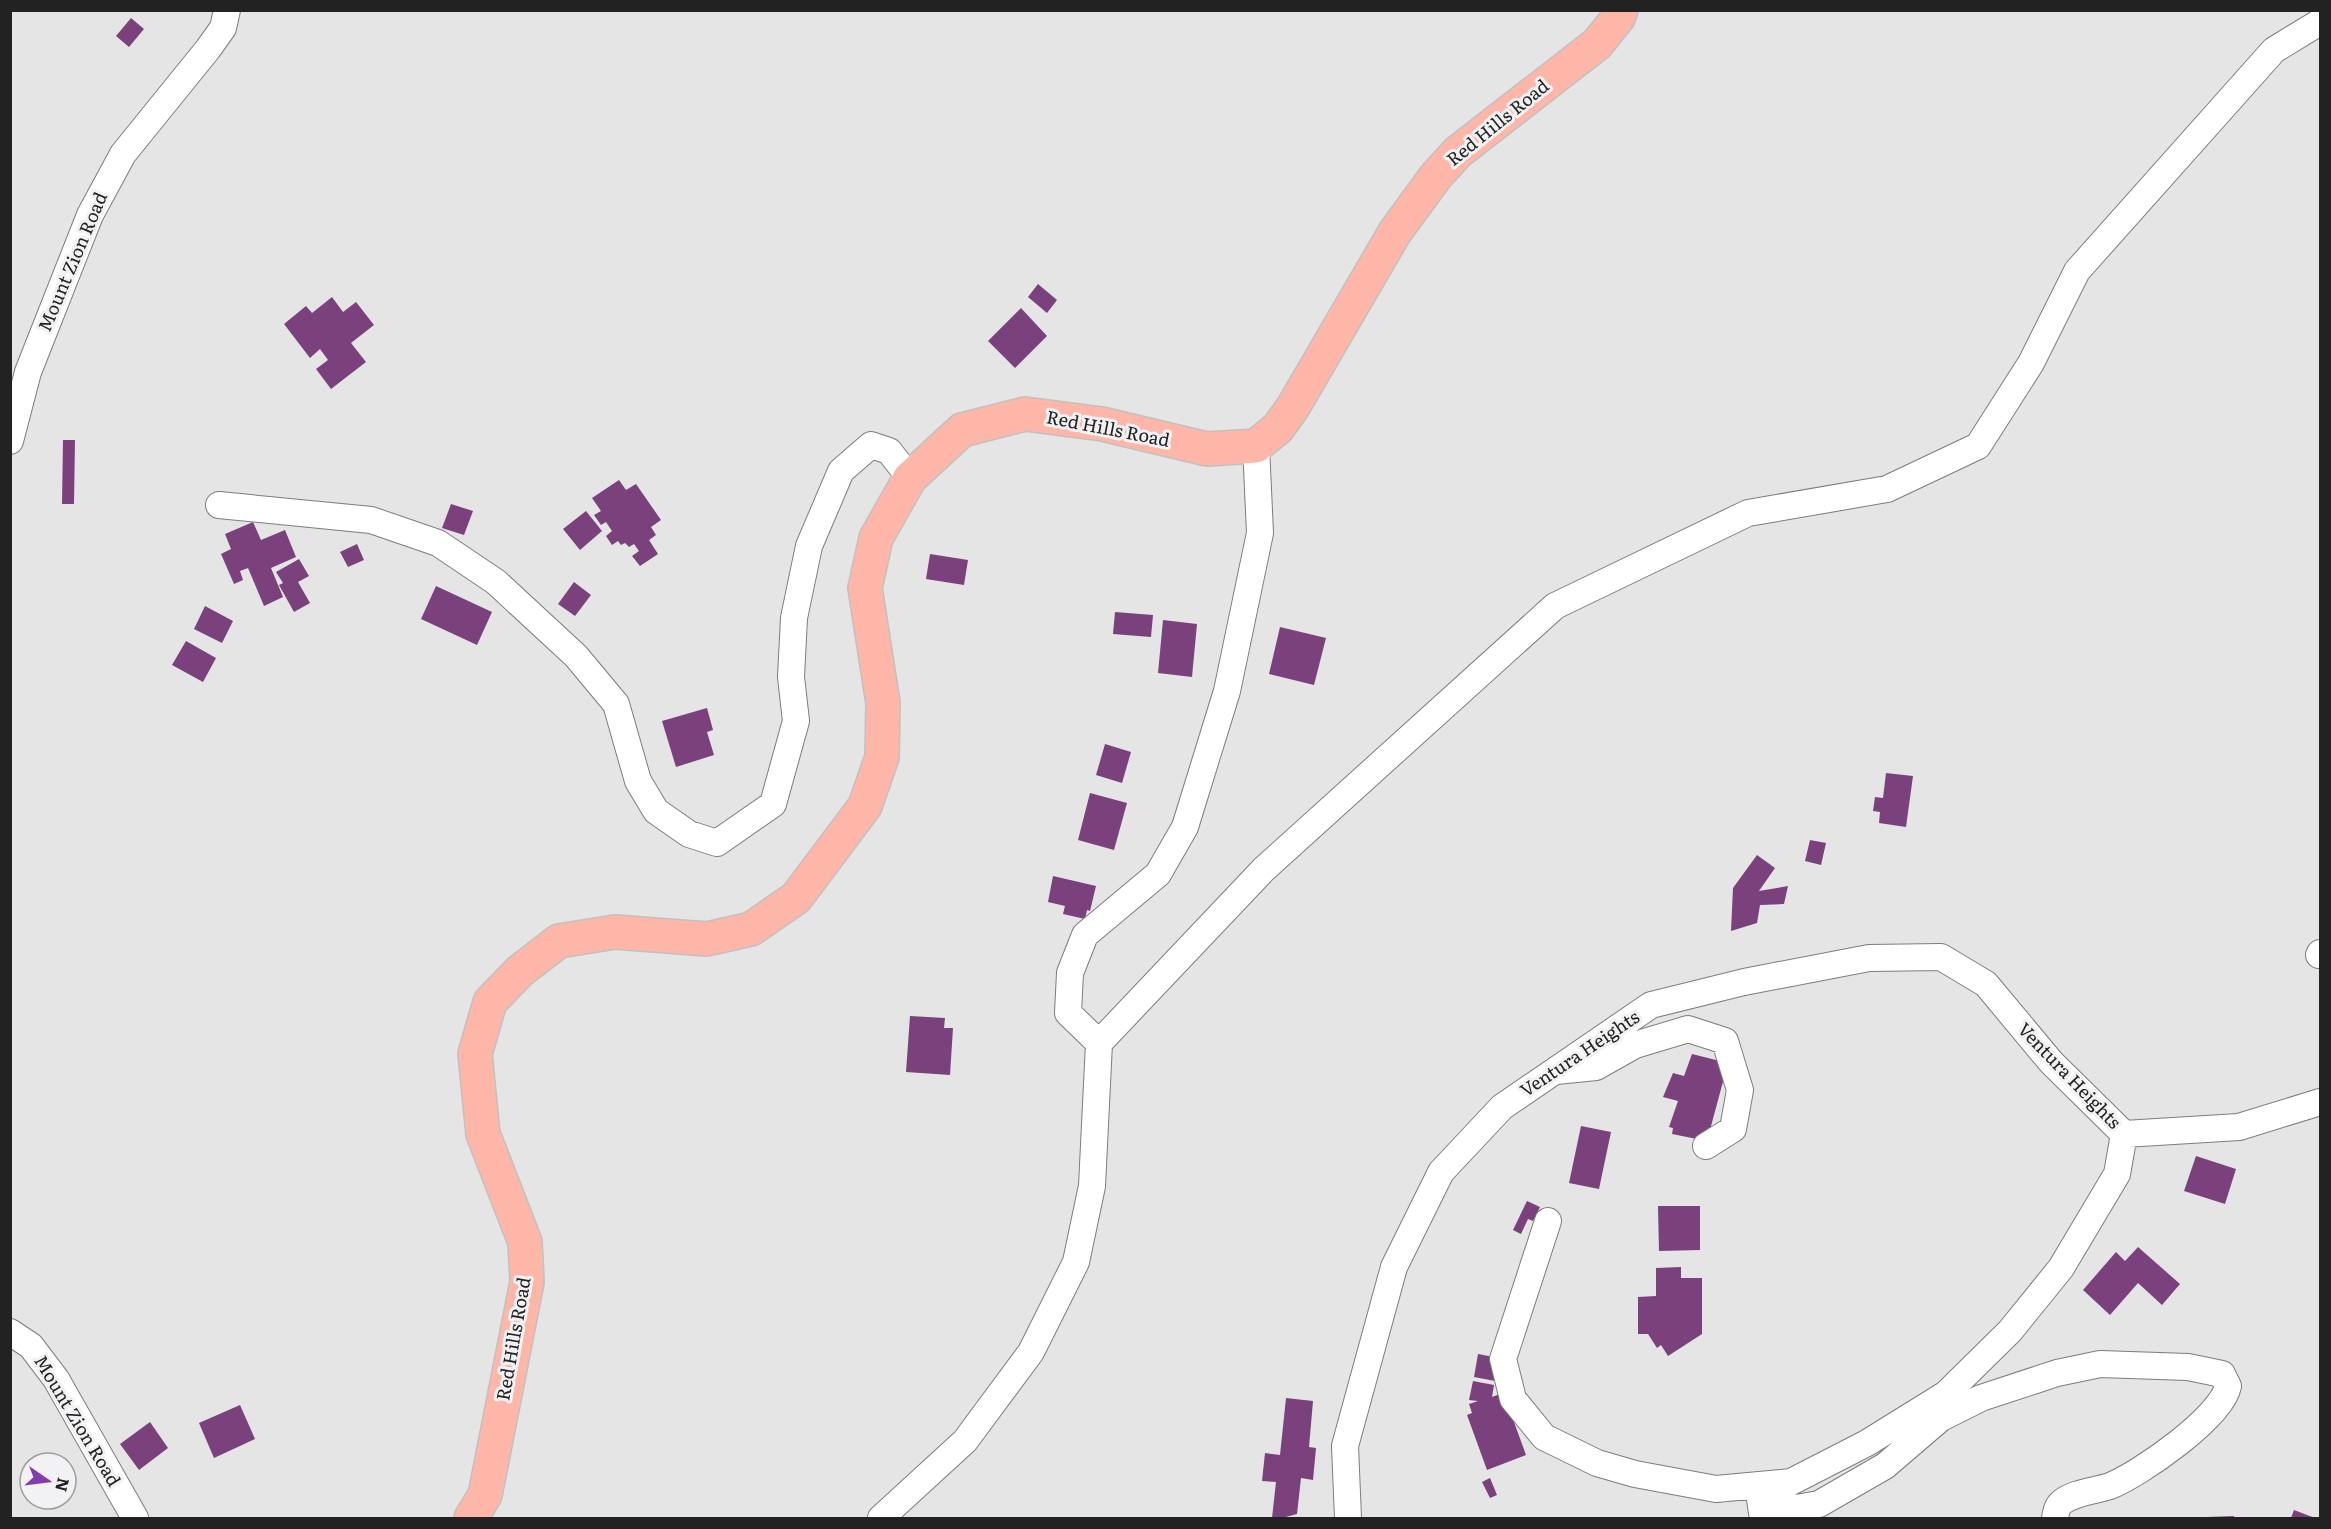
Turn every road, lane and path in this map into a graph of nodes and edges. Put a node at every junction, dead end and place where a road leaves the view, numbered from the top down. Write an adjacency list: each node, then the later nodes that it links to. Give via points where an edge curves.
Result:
1 (227, 10): 4 (street, Mount Zion Road, via 223,28 123,154 90,215 28,372)
2 (1621, 10): 5 (main road, Red Hills Road, via 1597,44 1458,152 1436,176 1395,232 1293,406 1278,428)
3 (2320, 22): 8 (street, via 2274,50 2077,271 2031,363 1978,446 1887,489 1748,513 1555,606 1264,869)
4 (10, 441)
5 (1256, 446): 6 (main road, Red Hills Road, via 1207,449 1102,424 1025,414 962,430); 8 (street, via 1260,533 1227,691 1185,827 1158,874 1085,935 1070,973 1068,1013)
6 (910, 478): 7 (street, via 889,451 871,445 841,471 809,546 796,608 791,677 796,722 773,804 717,843 689,834 656,811 638,781 616,704 576,656 496,582 438,543 371,520); 18 (main road, Red Hills Road, via 876,538 865,588 883,703 882,757 865,807 796,898 751,929 707,939 615,932 559,941 520,971 490,1002 475,1054 483,1134 525,1242 527,1282 485,1495)
7 (219, 505)
8 (1099, 1043): 19 (street, via 1092,1186 1076,1262 1030,1352 965,1441)
9 (1552, 1072): 11 (street, Ventura Heights, via 1651,1005 1869,958 1941,957 1986,984 2050,1062); 12 (street, via 1596,1067 1635,1045 1688,1029 1725,1041 1740,1090 1733,1129); 20 (street, Ventura Heights, via 1502,1107 1441,1172 1394,1267 1345,1446)
10 (2320, 1102): 11 (street, via 2238,1127)
11 (2124, 1134): 15 (street, Ventura Heights, via 2117,1174 2061,1268 2010,1331 1946,1394 1867,1443 1791,1482)
12 (1706, 1146)
13 (1548, 1221): 15 (street, Ventura Heights, via 1503,1359 1513,1399 1544,1437 1597,1463 1716,1489)
14 (10, 1332): 17 (street, Mount Zion Road, via 31,1346 56,1379)
15 (1758, 1485): 16 (street)
16 (1763, 1516): 21 (street, via 1777,1503 1796,1508 1819,1504 1885,1466 1941,1418 1981,1398 2056,1373 2100,1364 2188,1366 2222,1374 2228,1386 2222,1402 2183,1438 2145,1468 2063,1501)
17 (135, 1518)
18 (471, 1518)
19 (881, 1518)
20 (1348, 1518)
21 (2055, 1518)

